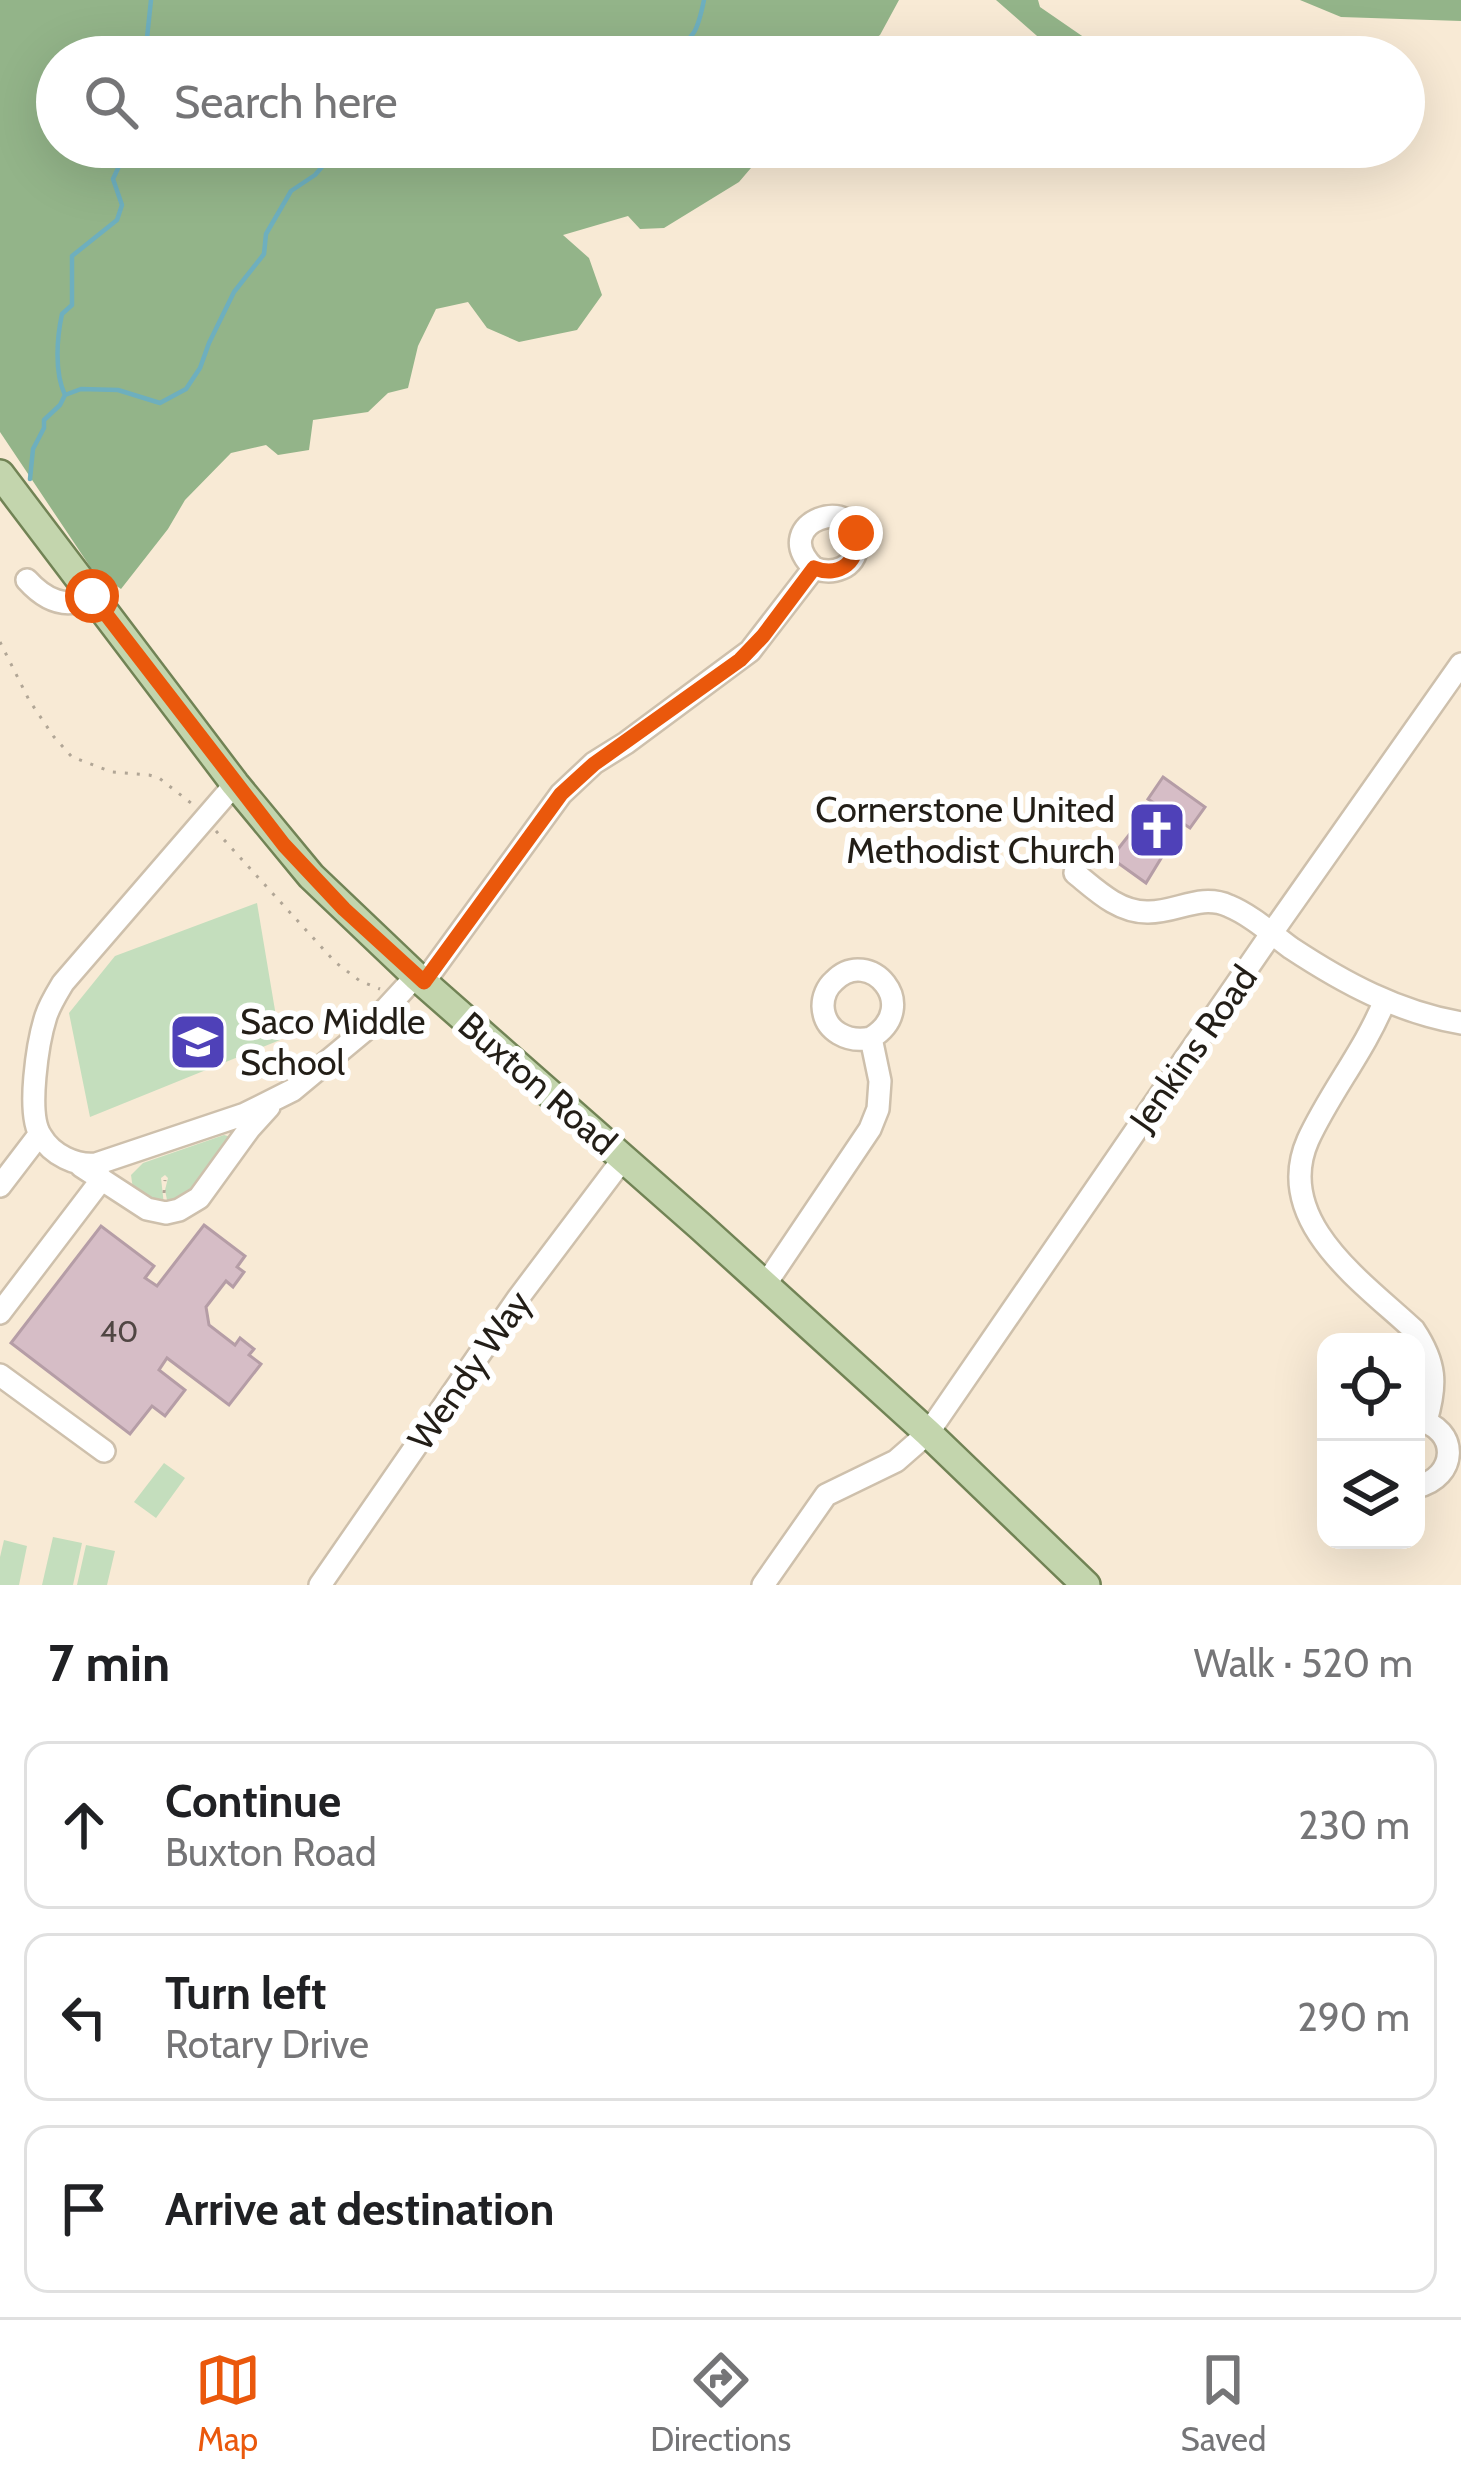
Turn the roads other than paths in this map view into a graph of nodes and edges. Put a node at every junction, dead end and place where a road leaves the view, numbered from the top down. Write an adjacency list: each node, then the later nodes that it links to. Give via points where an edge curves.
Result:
1 (0, 474): 4 (main road, Buxton Road)
2 (814, 568): 9 (street, via 740,660 561,794)
3 (27, 580): 4 (street, via 62,603)
4 (92, 596): 6 (main road, Buxton Road)
5 (1461, 664): 8 (street, Jenkins Road)
6 (235, 784): 9 (main road, Buxton Road, via 311,876); 14 (street, via 52,1001 38,1061)
7 (1075, 873): 8 (street, via 1134,910 1216,902)
8 (1271, 934): 10 (street); 26 (street, Jenkins Road)
9 (420, 979): 13 (street); 15 (main road, Buxton Road)
10 (1384, 1000): 11 (street); 21 (street, via 1310,1137 1300,1183 1322,1240)
11 (1461, 1023)
12 (871, 1038): 19 (street, via 880,1081 870,1129)
13 (274, 1101): 16 (street); 17 (street, via 184,1208 147,1209)
14 (39, 1135): 16 (street); 18 (street)
15 (623, 1159): 19 (main road, Buxton Road); 29 (street, Wendy Way)
16 (81, 1166): 17 (street)
17 (102, 1179): 20 (street)
18 (0, 1186)
19 (765, 1285): 26 (main road, Buxton Road)
20 (0, 1313)
21 (1416, 1333)
22 (1425, 1349): 24 (street, via 1434,1377)
23 (0, 1375): 27 (street)
24 (1425, 1413)
25 (1425, 1423): 28 (street, via 1444,1436 1448,1458)
26 (928, 1433): 30 (street, Jenkins Road, via 896,1461 826,1495); 31 (main road, Buxton Road)
27 (104, 1451)
28 (1425, 1486)
29 (320, 1585)
30 (763, 1585)
31 (1086, 1585)

